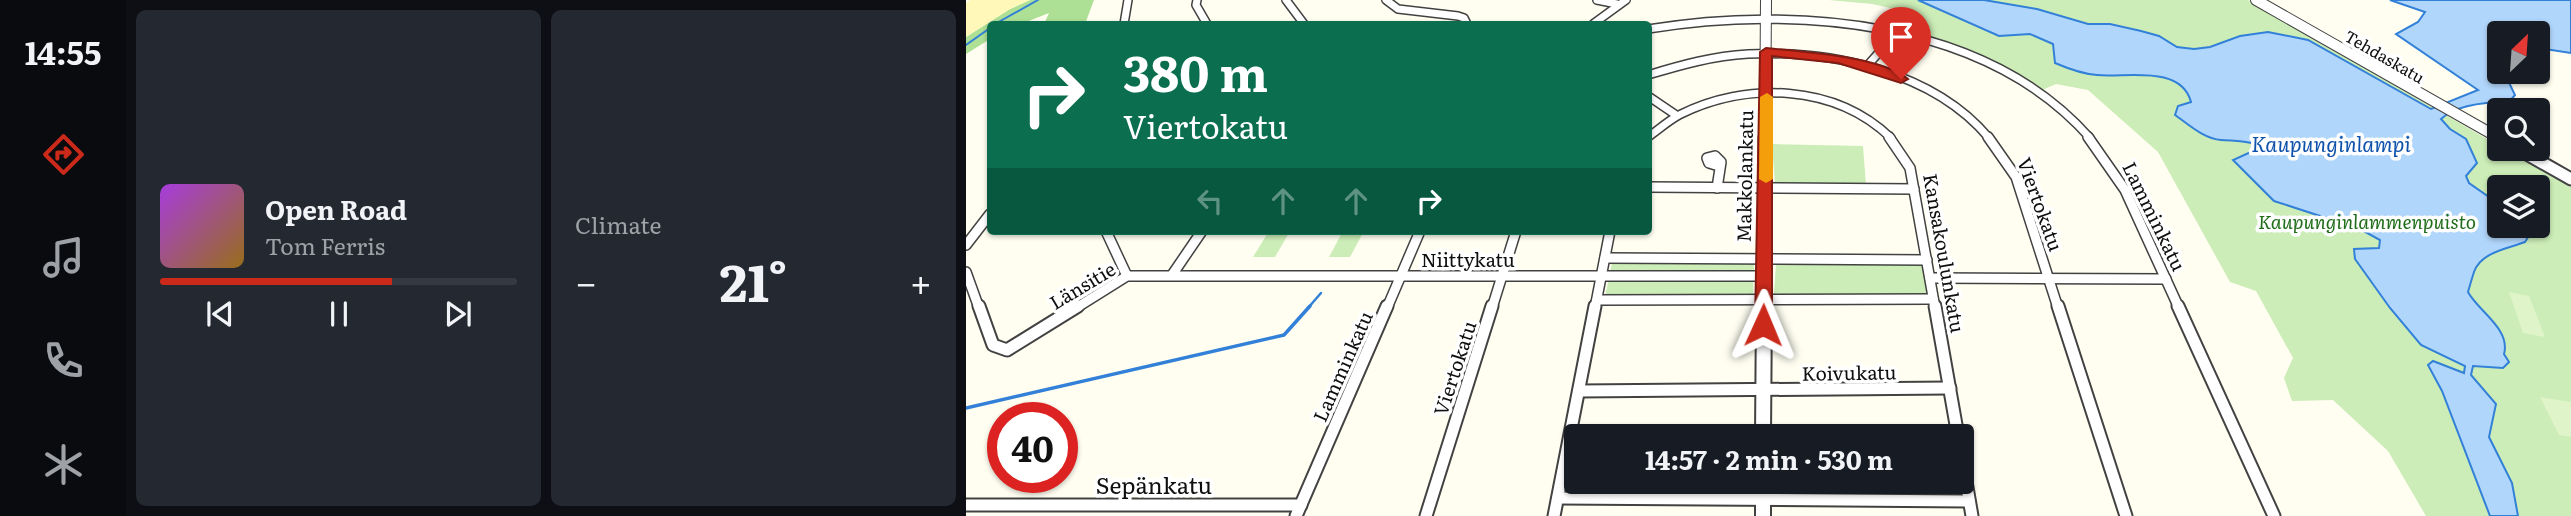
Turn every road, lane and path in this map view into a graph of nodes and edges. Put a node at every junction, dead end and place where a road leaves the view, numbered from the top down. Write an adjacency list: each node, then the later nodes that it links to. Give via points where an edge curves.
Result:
1 (1128, 0): 11 (street)
2 (1197, 0): 12 (street)
3 (1286, 0): 13 (street)
4 (1386, 0): 14 (street, via 1398,9 1458,16)
5 (1597, 0): 9 (street)
6 (1626, 0): 9 (street)
7 (1766, 0): 10 (street, Makkolankatu)
8 (2256, 0): 23 (street, Tehdaskatu)
9 (1617, 4): 15 (street)
10 (1766, 16): 16 (street, Lamminkatu, via 1720,17); 17 (street, Lamminkatu, via 1833,19); 18 (street, Makkolankatu)
11 (1124, 21)
12 (1205, 21)
13 (1302, 21)
14 (1466, 21)
15 (1597, 21)
16 (1652, 28)
17 (1898, 31): 19 (street); 53 (street, Lamminkatu, via 1986,62 2038,92 2073,120 2112,165)
18 (1766, 52): 19 (street, Viertokatu); 20 (street, Viertokatu, via 1690,60); 21 (street, Makkolankatu)
19 (1867, 66): 54 (street, Viertokatu, via 1938,96 1994,141 2016,177)
20 (1652, 74)
21 (1767, 93): 25 (street, Kansakoulunkatu, via 1720,98); 33 (street, Makkolankatu); 34 (street, Kansakoulunkatu, via 1814,97 1866,118 1901,150)
22 (1652, 99): 25 (street)
23 (2432, 101): 24 (street, Tehdaskatu)
24 (2457, 114): 26 (street, Tehdaskatu)
25 (1676, 115): 27 (street, Kansakoulunkatu)
26 (2487, 131)
27 (1652, 135)
28 (2539, 161): 30 (street)
29 (1719, 166): 32 (street)
30 (2571, 179)
31 (1652, 187): 32 (street)
32 (1717, 188): 33 (street)
33 (1766, 188): 34 (street); 43 (street, Makkolankatu)
34 (1914, 189): 44 (street, Kansakoulunkatu)
35 (987, 218): 41 (street)
36 (1108, 235): 47 (street)
37 (1199, 235): 46 (street)
38 (1418, 235): 48 (street, Lamminkatu)
39 (1515, 235): 49 (street, Viertokatu)
40 (1609, 235): 42 (street)
41 (966, 245)
42 (1605, 258): 43 (street); 50 (street)
43 (1764, 260): 44 (street); 51 (street, Makkolankatu)
44 (1927, 260): 52 (street, Kansakoulunkatu)
45 (966, 272): 47 (street, Länsitie, via 993,345 1007,350)
46 (1172, 275): 47 (street, Länsitie); 48 (street, Niittykatu)
47 (1127, 276)
48 (1401, 276): 49 (street, Niittykatu); 69 (street, Lamminkatu)
49 (1502, 276): 50 (street, Niittykatu); 70 (street, Viertokatu)
50 (1601, 276): 51 (street, Niittykatu); 57 (street)
51 (1764, 276): 55 (street, Makkolankatu)
52 (1930, 278): 54 (street); 56 (street, Kansakoulunkatu)
53 (2166, 279): 54 (street); 75 (street, Lamminkatu)
54 (2049, 280): 74 (street, Viertokatu)
55 (1764, 299): 56 (street); 57 (street); 59 (street, Makkolankatu)
56 (1933, 299): 58 (street, Kansakoulunkatu)
57 (1597, 300): 60 (street)
58 (1950, 388): 59 (street, Koivukatu); 62 (street, Kansakoulunkatu)
59 (1762, 390): 60 (street, Koivukatu); 61 (street, Makkolankatu)
60 (1579, 391): 65 (street)
61 (1763, 424)
62 (1956, 424)
63 (1763, 494): 66 (street)
64 (1968, 494): 67 (street)
65 (1558, 498): 66 (street); 71 (street)
66 (1763, 499): 67 (street); 72 (street)
67 (1969, 500): 73 (street)
68 (966, 505): 69 (street, Sepänkatu)
69 (1298, 511)
70 (1426, 516)
71 (1554, 516)
72 (1763, 516)
73 (1972, 516)
74 (2126, 516)
75 (2274, 516)

